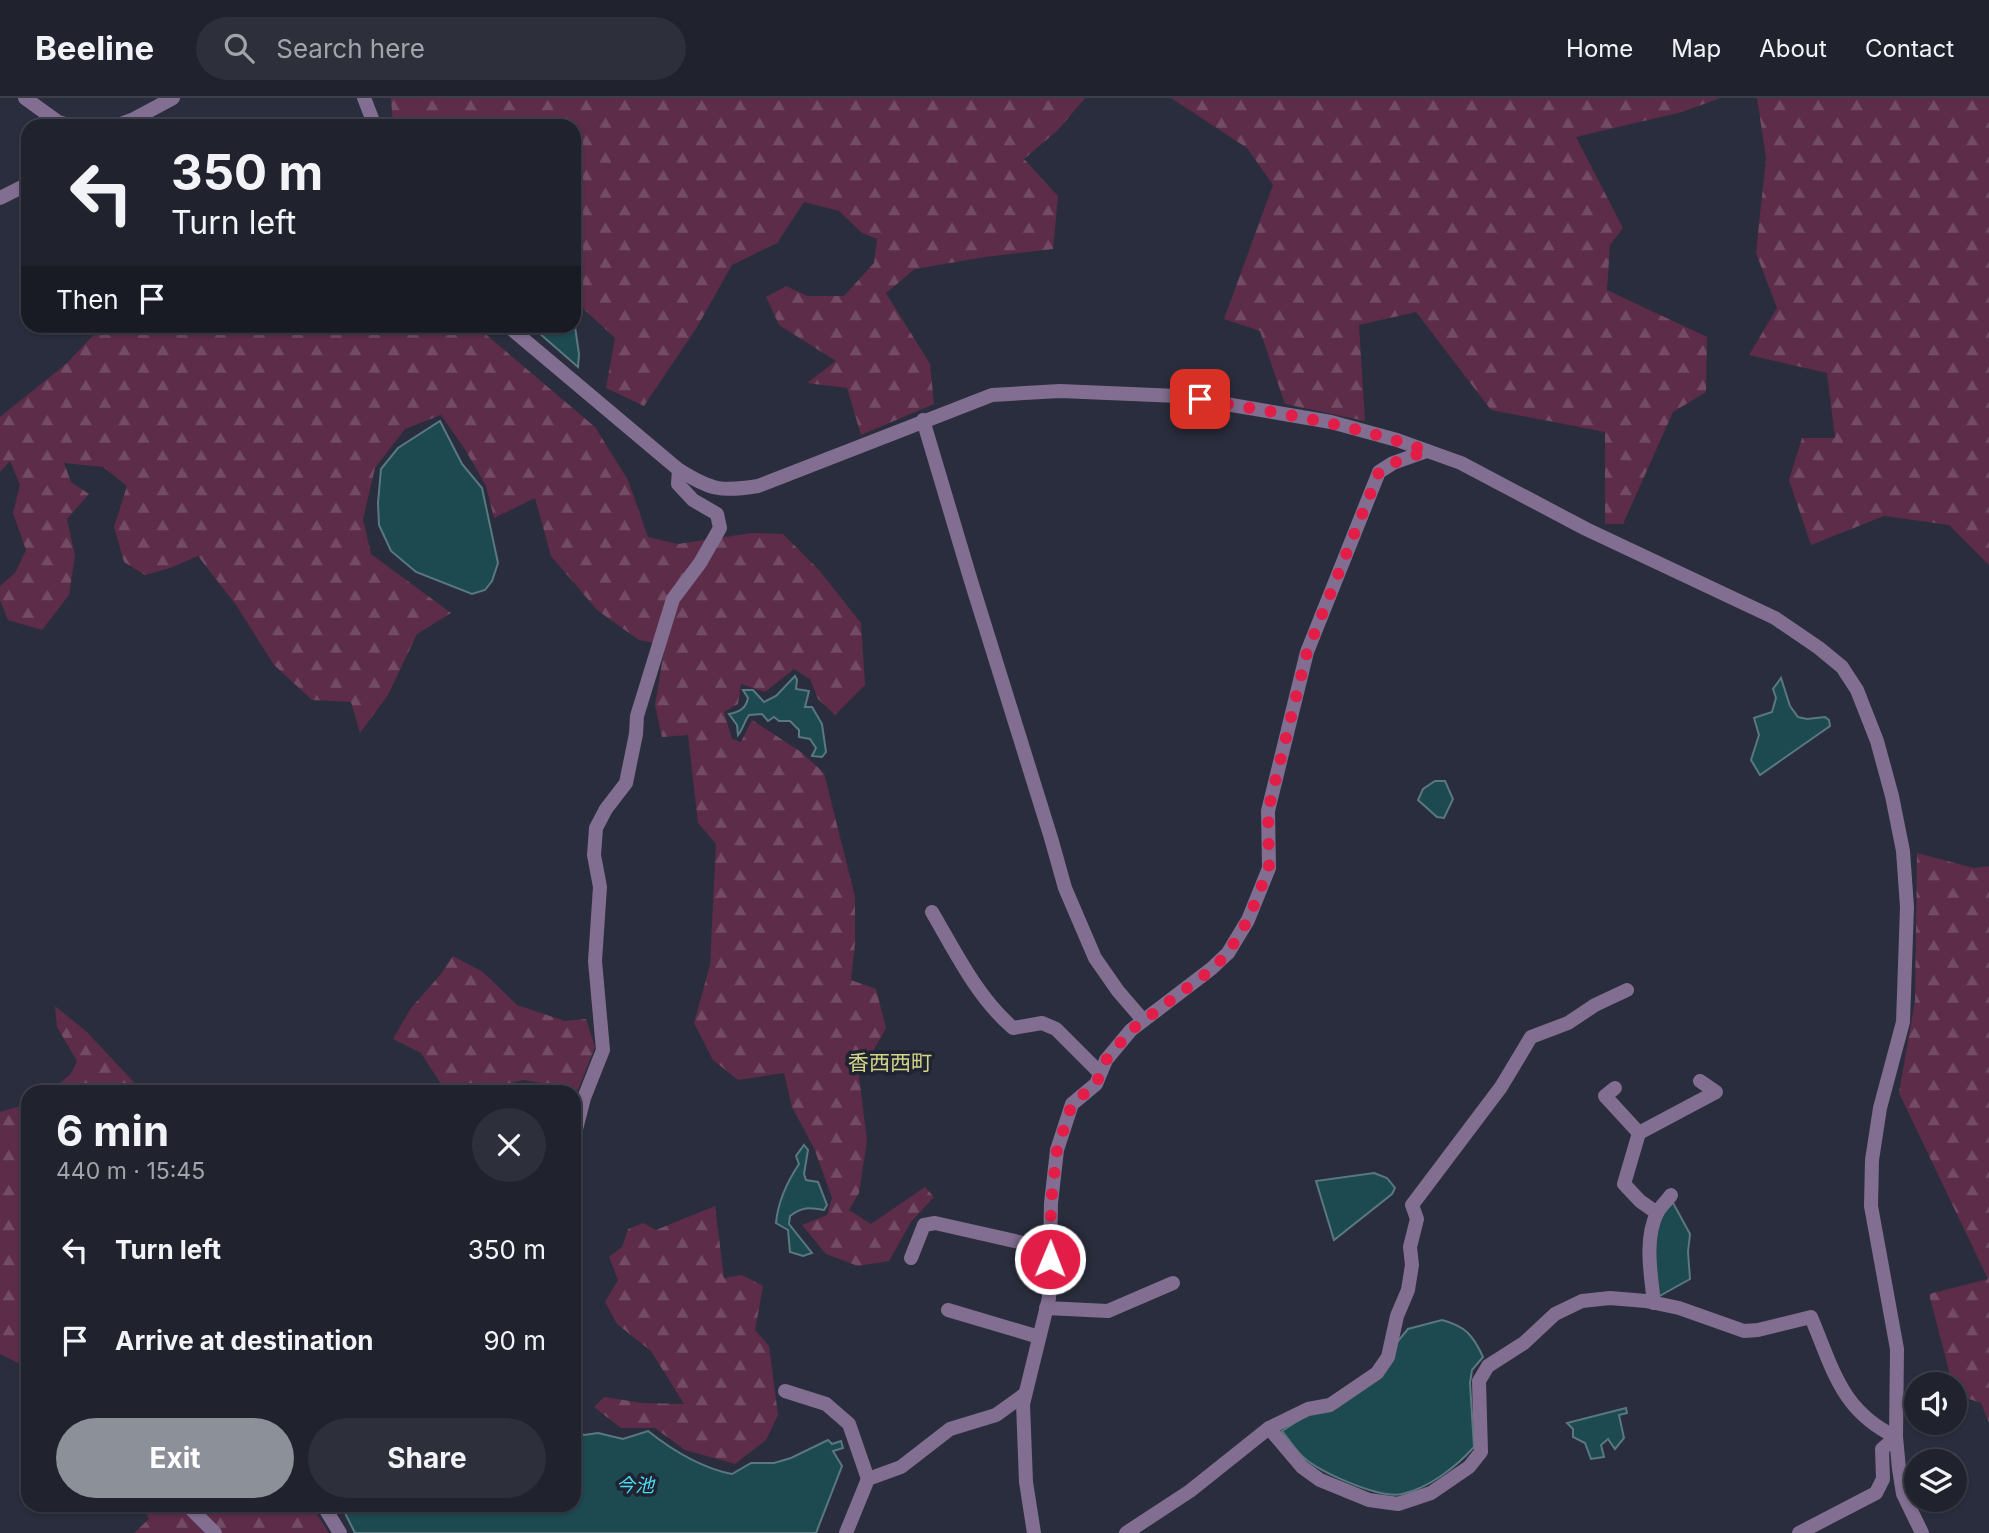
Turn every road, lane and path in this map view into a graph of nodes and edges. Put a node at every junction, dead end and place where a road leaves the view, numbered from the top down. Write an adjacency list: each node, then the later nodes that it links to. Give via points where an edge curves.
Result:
1 (24, 98): 4 (street)
2 (173, 98): 5 (street)
3 (364, 98): 6 (street)
4 (54, 119)
5 (134, 119)
6 (372, 119)
7 (21, 188): 8 (street)
8 (0, 198)
9 (516, 333): 12 (street)
10 (923, 420): 11 (street, via 992,395 1060,391 1178,396 1331,422); 12 (street, via 758,486 733,490 704,486); 15 (street, via 1065,888 1094,958)
11 (1427, 451): 15 (street, via 1379,472 1307,652 1268,811 1269,868 1248,920 1220,961); 33 (street, via 1461,463 1586,529 1775,618 1842,667 1857,690 1892,796 1903,851 1907,907 1903,1022 1880,1108 1871,1206 1897,1349)
12 (679, 470): 19 (street, via 678,484 693,500 718,514 720,528 673,599 639,706 626,783 596,828 594,855 600,887 595,961 603,1050)
13 (932, 912): 16 (street, via 981,995 998,1015 1013,1028 1042,1023 1056,1029)
14 (1627, 990): 32 (street, via 1568,1023 1531,1037 1502,1087 1412,1205 1417,1219 1408,1290 1396,1316 1388,1357 1377,1373 1330,1405 1308,1409)
15 (1143, 1020): 16 (street, via 1106,1060)
16 (1100, 1073): 23 (street, via 1096,1084 1072,1104 1057,1150)
17 (1700, 1081): 20 (street, via 1716,1092)
18 (1615, 1088): 20 (street, via 1605,1096)
19 (581, 1107)
20 (1639, 1133): 22 (street, via 1624,1184)
21 (1671, 1195): 22 (street)
22 (1657, 1213): 26 (street, via 1649,1263)
23 (1050, 1249): 24 (street, via 935,1223 925,1226); 27 (street)
24 (911, 1258)
25 (1172, 1283): 27 (street, via 1108,1311)
26 (1654, 1303): 32 (street, via 1610,1298 1582,1301 1555,1314 1524,1343 1488,1366 1479,1381 1481,1452 1469,1467 1431,1493 1398,1504 1369,1500 1320,1480); 33 (street, via 1744,1331 1811,1317 1842,1391 1873,1426)
27 (1046, 1308): 29 (street)
28 (948, 1310): 29 (street)
29 (1039, 1337): 31 (street)
30 (785, 1391): 34 (street, via 826,1404 849,1424)
31 (1025, 1394): 34 (street, via 996,1415 950,1429 901,1467); 40 (street, via 1023,1439)
32 (1269, 1429): 41 (street, via 1190,1491)
33 (1896, 1437): 42 (street, via 1882,1449 1883,1479 1876,1493); 43 (street, via 1903,1494)
34 (868, 1479): 39 (street)
35 (194, 1512): 37 (street)
36 (327, 1512): 38 (street)
37 (215, 1533)
38 (340, 1533)
39 (846, 1533)
40 (1034, 1533)
41 (1126, 1533)
42 (1799, 1533)
43 (1923, 1533)

